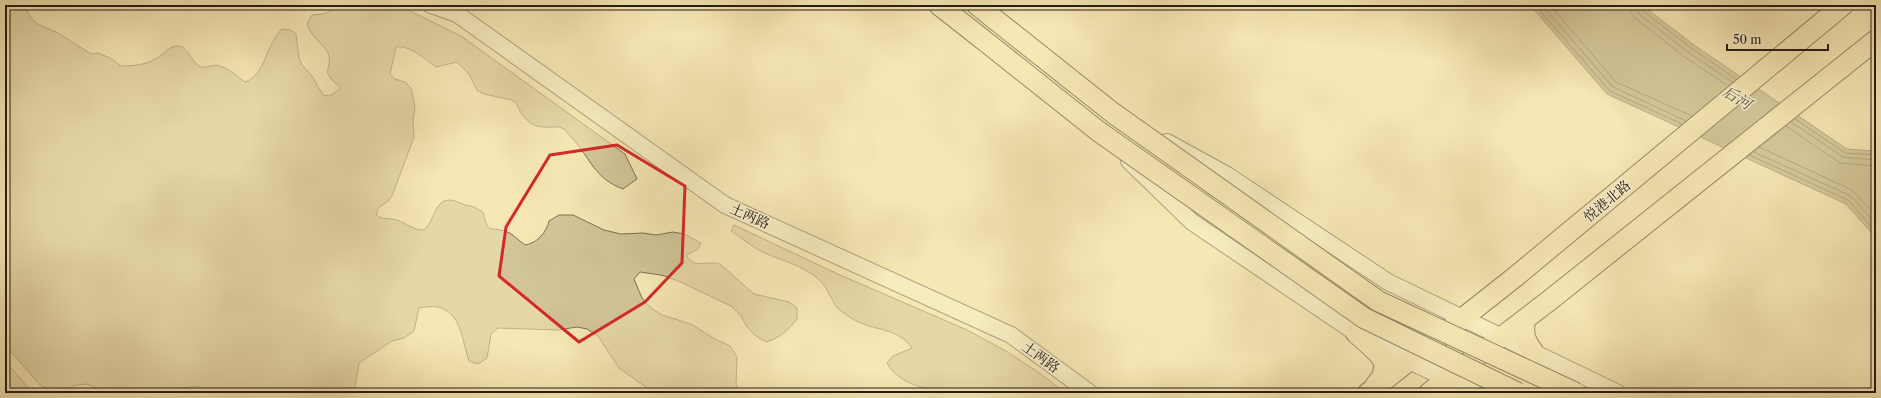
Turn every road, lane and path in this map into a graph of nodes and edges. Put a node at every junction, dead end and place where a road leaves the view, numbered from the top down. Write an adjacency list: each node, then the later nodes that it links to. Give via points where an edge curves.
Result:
1 (431, 5): 19 (street, 土两路, via 457,14 725,205 1011,335)
2 (939, 5): 9 (main road, bridge)
3 (977, 5): 6 (main road)
4 (983, 5): 6 (main road)
5 (1842, 5): 10 (main road, 悦港北路)
6 (997, 21): 8 (main road, bridge)
7 (1876, 40): 11 (main road)
8 (1113, 112): 10 (street, bridge, via 1227,175 1388,282); 17 (main road, bridge, via 1378,301)
9 (1098, 131): 12 (street, bridge, via 1192,222); 22 (main road, bridge, via 1364,318)
10 (1463, 318): 13 (street); 15 (main road, 悦港北路)
11 (1525, 319): 13 (main road); 14 (main road, via 1525,342)
12 (1356, 333): 15 (street); 18 (main road, via 1379,354 1385,364 1382,376)
13 (1502, 337): 14 (street); 16 (main road)
14 (1534, 352): 17 (street)
15 (1408, 361): 16 (street); 18 (main road, 悦港北路)
16 (1448, 378): 20 (main road); 21 (street)
17 (1581, 385): 23 (street)
18 (1370, 391)
19 (1090, 393)
20 (1429, 393)
21 (1476, 393)
22 (1518, 393)
23 (1618, 393)

